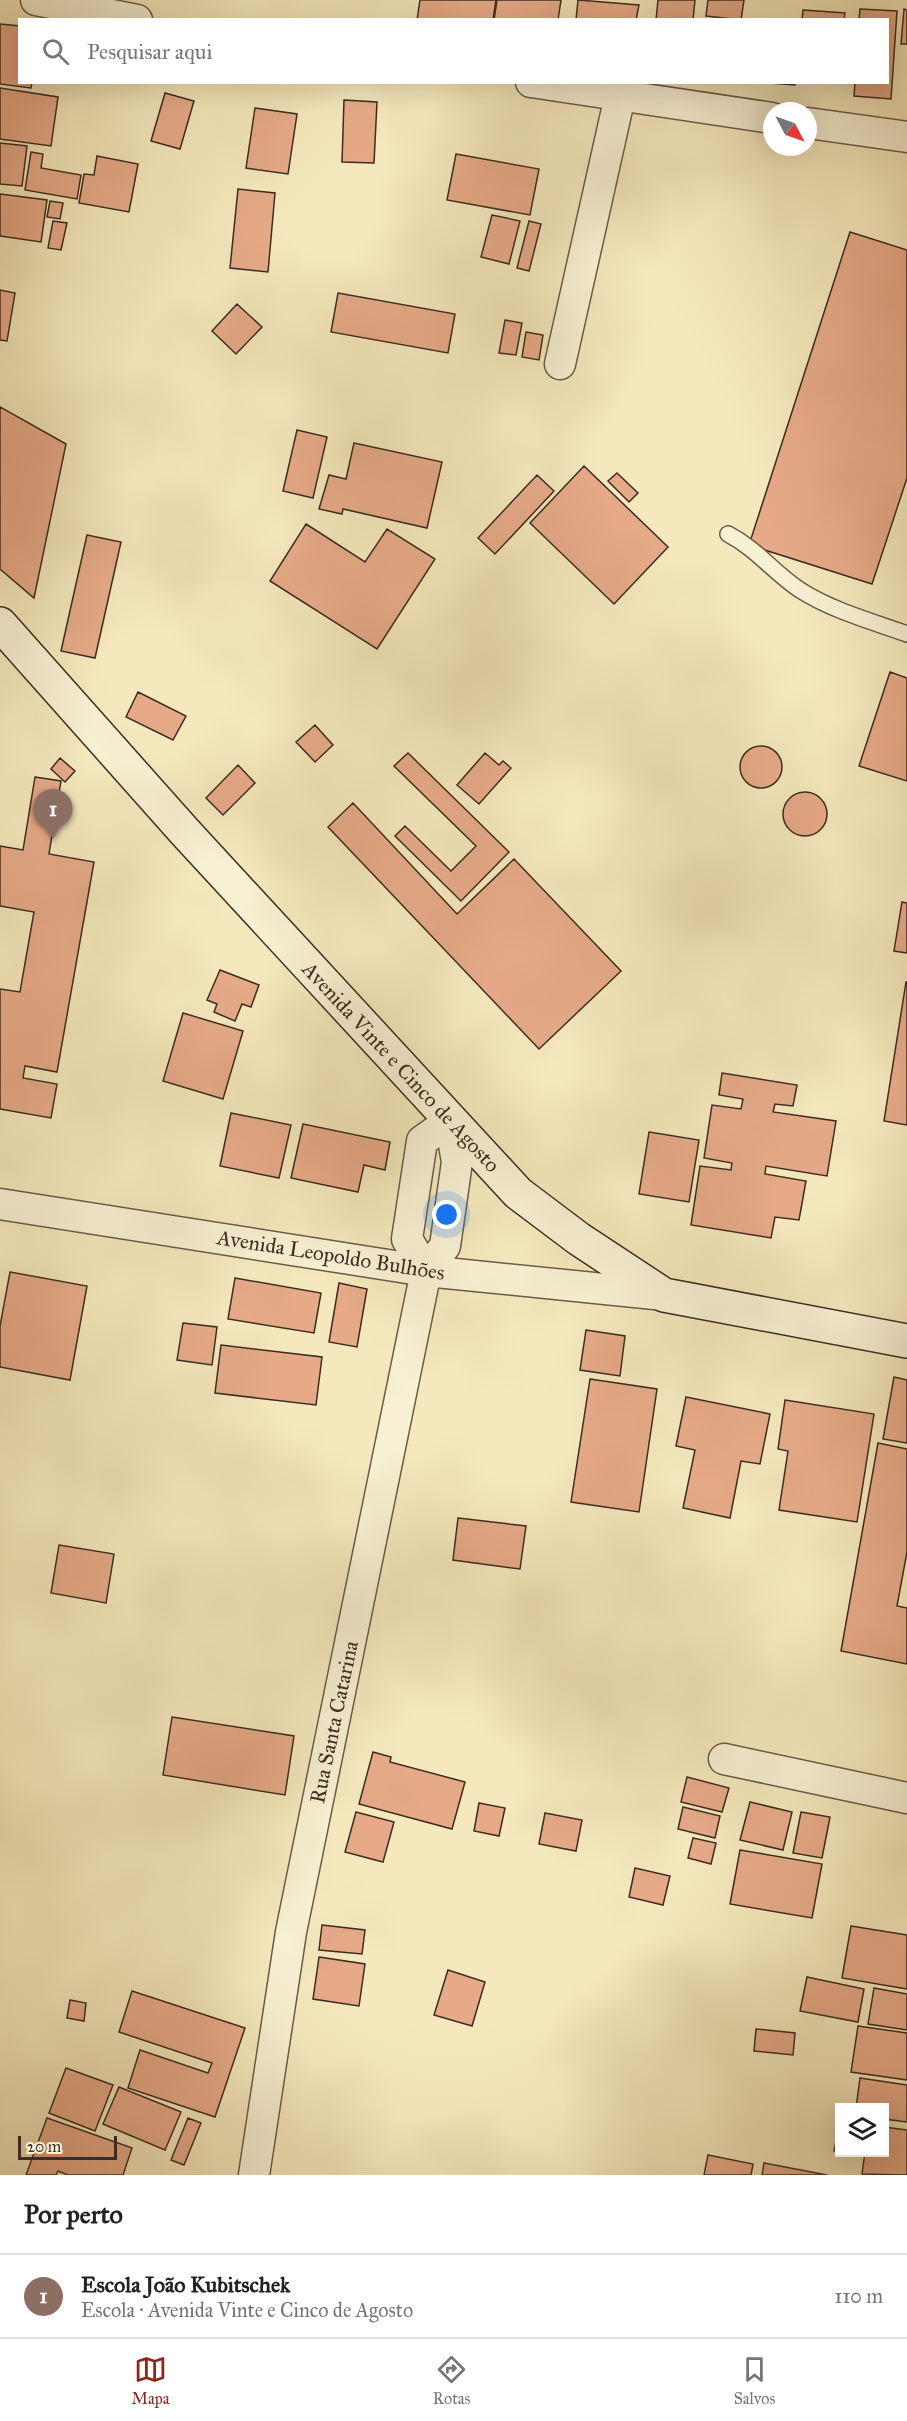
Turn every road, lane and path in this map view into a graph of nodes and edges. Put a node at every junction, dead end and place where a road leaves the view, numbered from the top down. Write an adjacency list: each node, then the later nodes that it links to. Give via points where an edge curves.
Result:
1 (36, 0): 2 (street)
2 (127, 18)
3 (544, 84): 4 (street)
4 (620, 96): 5 (street); 8 (street)
5 (763, 117)
6 (817, 124): 7 (street)
7 (907, 137)
8 (560, 364)
9 (728, 534): 11 (lane, via 749,545 798,589 825,605)
10 (0, 624): 12 (main road, Avenida Vinte e Cinco de Agosto)
11 (907, 634)
12 (450, 1121): 14 (street, Rua Santa Catarina, via 457,1162 445,1246); 15 (main road, Avenida Vinte e Cinco de Agosto, via 518,1193)
13 (0, 1204): 14 (street, Avenida Leopoldo Bulhões)
14 (426, 1271): 15 (street, Avenida Leopoldo Bulhões); 19 (street, Rua Santa Catarina, via 291,1932)
15 (664, 1295): 16 (main road, Avenida Vinte e Cinco de Agosto)
16 (907, 1341)
17 (724, 1759): 18 (street)
18 (907, 1798)
19 (254, 2175)

